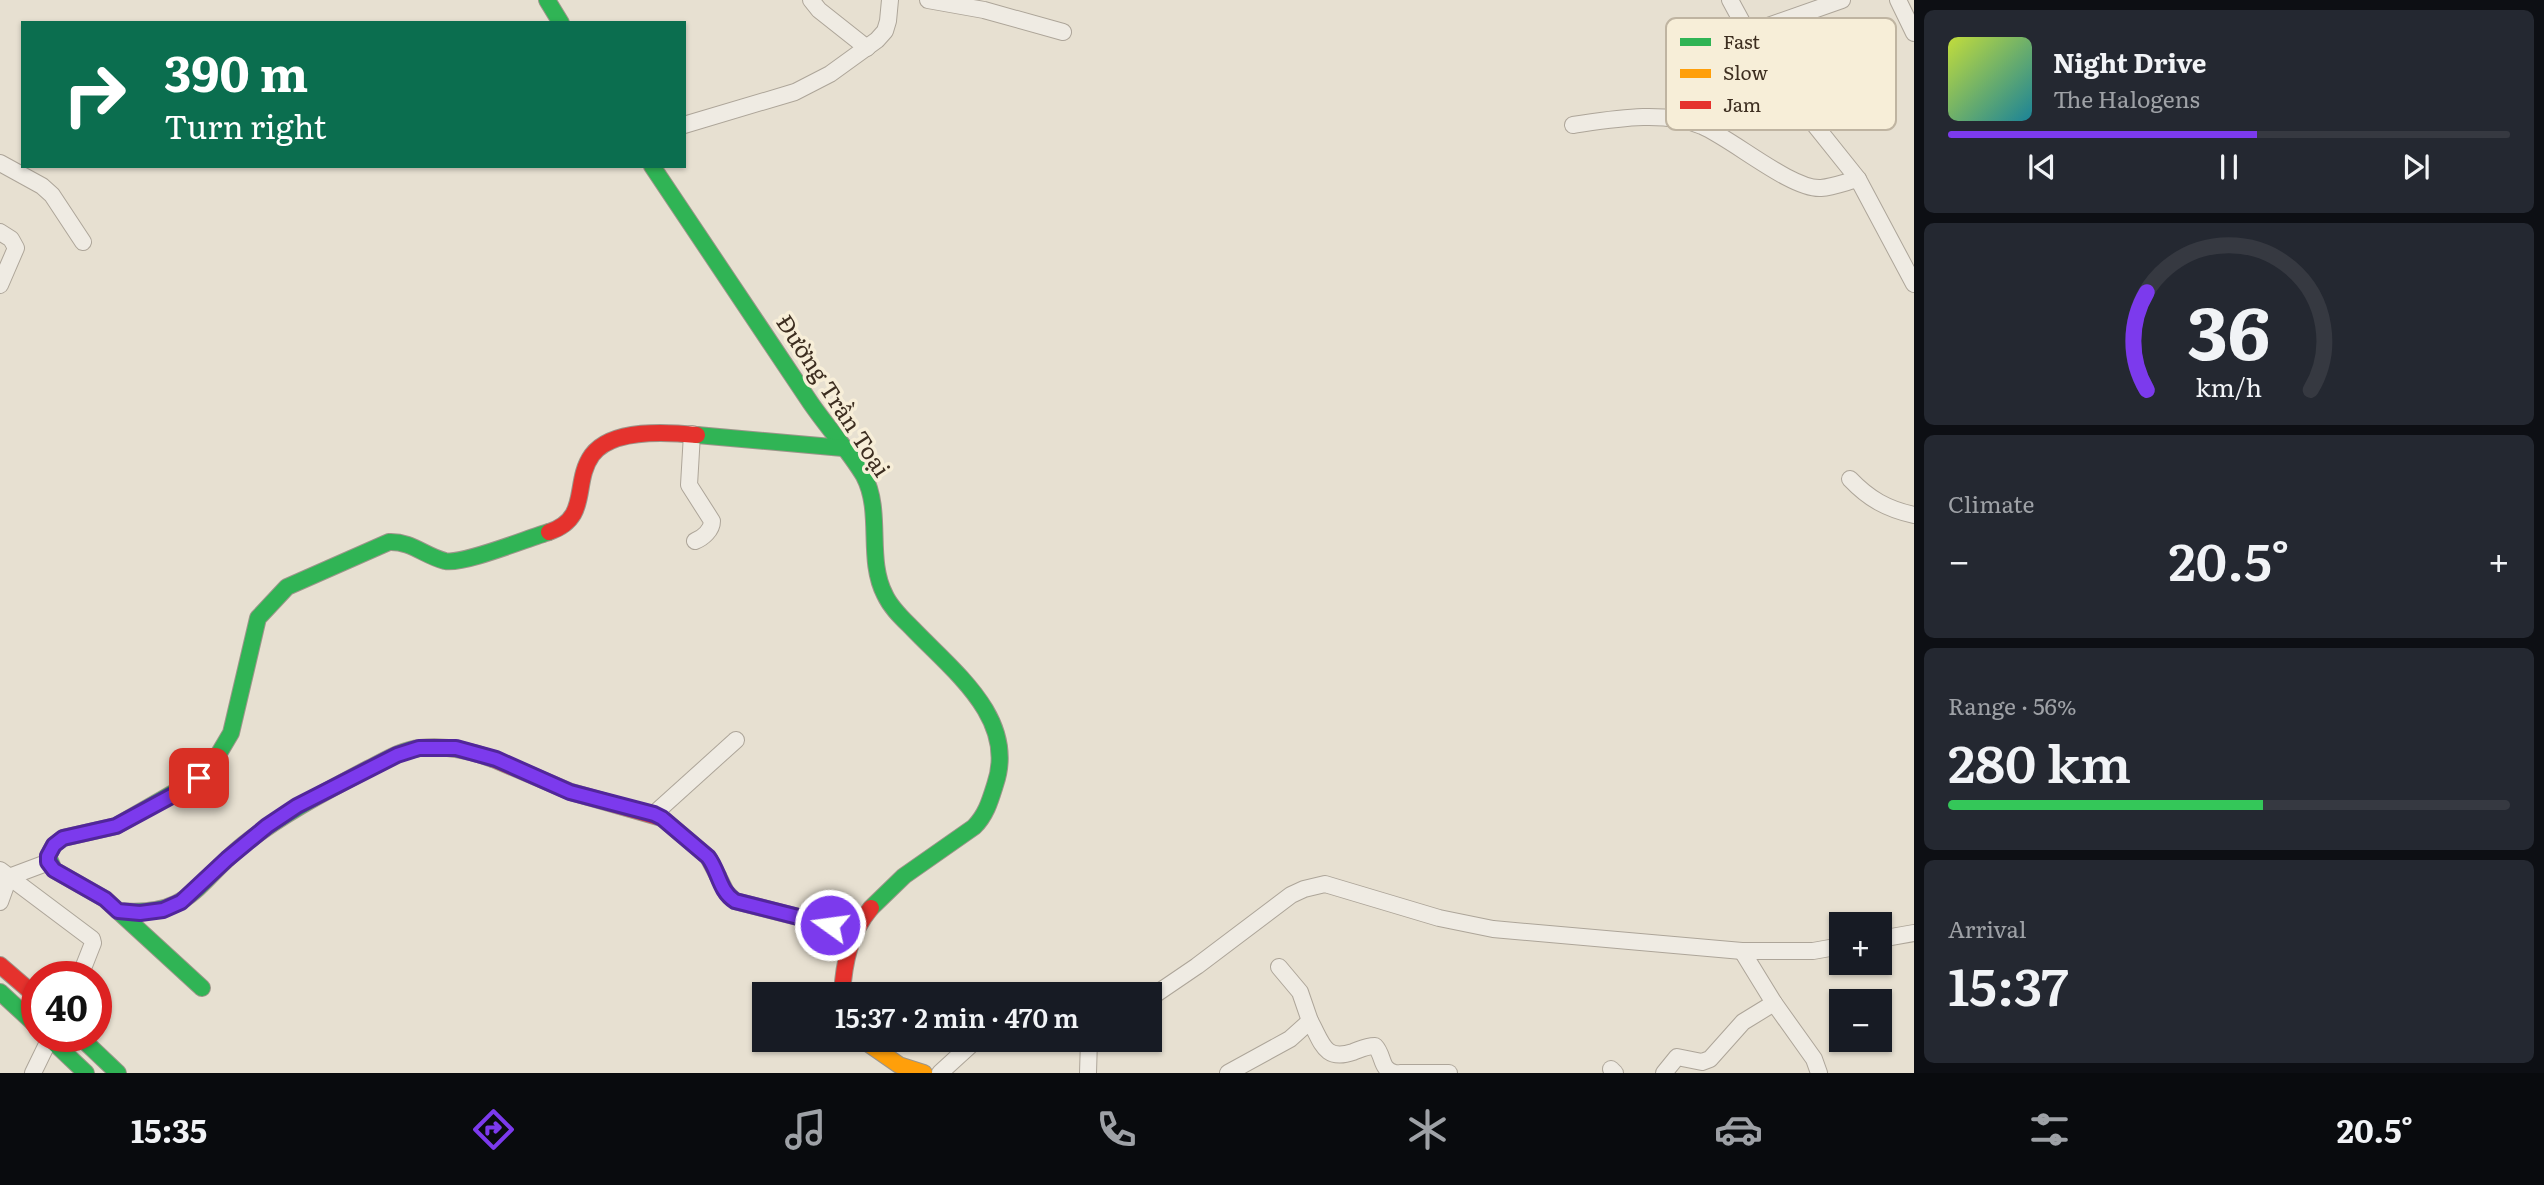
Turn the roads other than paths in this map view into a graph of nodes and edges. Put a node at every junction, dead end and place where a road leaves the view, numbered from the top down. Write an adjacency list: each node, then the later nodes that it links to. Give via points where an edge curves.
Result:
1 (547, 0): 10 (street)
2 (811, 0): 13 (street)
3 (890, 0): 13 (street, via 885,30)
4 (928, 0): 11 (street)
5 (1730, 0): 8 (street)
6 (1842, 0): 9 (street)
7 (1898, 0): 12 (street)
8 (1740, 18)
9 (1791, 18)
10 (560, 21)
11 (1063, 32)
12 (1914, 33)
13 (867, 48): 15 (street, via 802,89)
14 (1666, 119): 16 (street, via 1642,117)
15 (686, 124)
16 (1573, 125)
17 (1708, 130): 21 (street, via 1806,187 1821,188)
18 (1819, 130): 21 (street)
19 (0, 163): 23 (street, via 43,186)
20 (653, 168): 27 (street, Đường Trần Toại)
21 (1858, 178): 25 (street)
22 (0, 232): 24 (street, via 16,248)
23 (83, 242)
24 (0, 285)
25 (1914, 285)
26 (692, 434): 27 (street); 30 (street, via 689,485 712,521); 33 (street, via 643,432 602,447 587,467 574,518 560,528 456,562 438,560 399,541 389,542 287,586 258,618 231,733 199,778 116,826 63,838 54,845)
27 (843, 448): 37 (street, Đường Trần Toại, via 870,491 884,594 990,715 1002,755 983,818 904,876)
28 (1850, 479): 29 (street, via 1878,504)
29 (1914, 514)
30 (695, 541)
31 (736, 740): 32 (street)
32 (654, 814): 36 (street, via 570,792 496,759 456,748 419,748 297,806 227,859 181,902 155,912); 37 (street, via 708,857 728,897)
33 (48, 862): 34 (street); 36 (street)
34 (5, 873): 35 (street); 42 (street, via 92,939)
35 (0, 902)
36 (118, 911): 47 (street)
37 (853, 931): 45 (street, Đường Trần Toại)
38 (1914, 933): 39 (street)
39 (1892, 937)
40 (1829, 948): 41 (street)
41 (1742, 950): 48 (street, via 1493,929 1325,884 1291,895); 50 (street)
42 (86, 961)
43 (0, 965): 46 (street)
44 (1279, 967): 52 (street, via 1300,992)
45 (841, 982)
46 (21, 983)
47 (202, 988)
48 (1162, 990)
49 (0, 992): 51 (street)
50 (1774, 1003): 70 (street, via 1743,1022 1710,1059 1677,1057); 71 (street)
51 (21, 1011)
52 (1310, 1021): 67 (street, via 1290,1039); 68 (street, via 1333,1055 1375,1046 1384,1068)
53 (42, 1052): 60 (street)
54 (64, 1052): 61 (street)
55 (85, 1052): 62 (street)
56 (95, 1052): 63 (street)
57 (880, 1052): 64 (street)
58 (963, 1052): 65 (street)
59 (1089, 1052): 66 (street)
60 (33, 1073)
61 (86, 1073)
62 (95, 1073)
63 (118, 1073)
64 (923, 1073)
65 (940, 1073)
66 (1088, 1073)
67 (1228, 1073)
68 (1397, 1073): 69 (street)
69 (1449, 1073)
70 (1664, 1073)
71 (1819, 1073)

